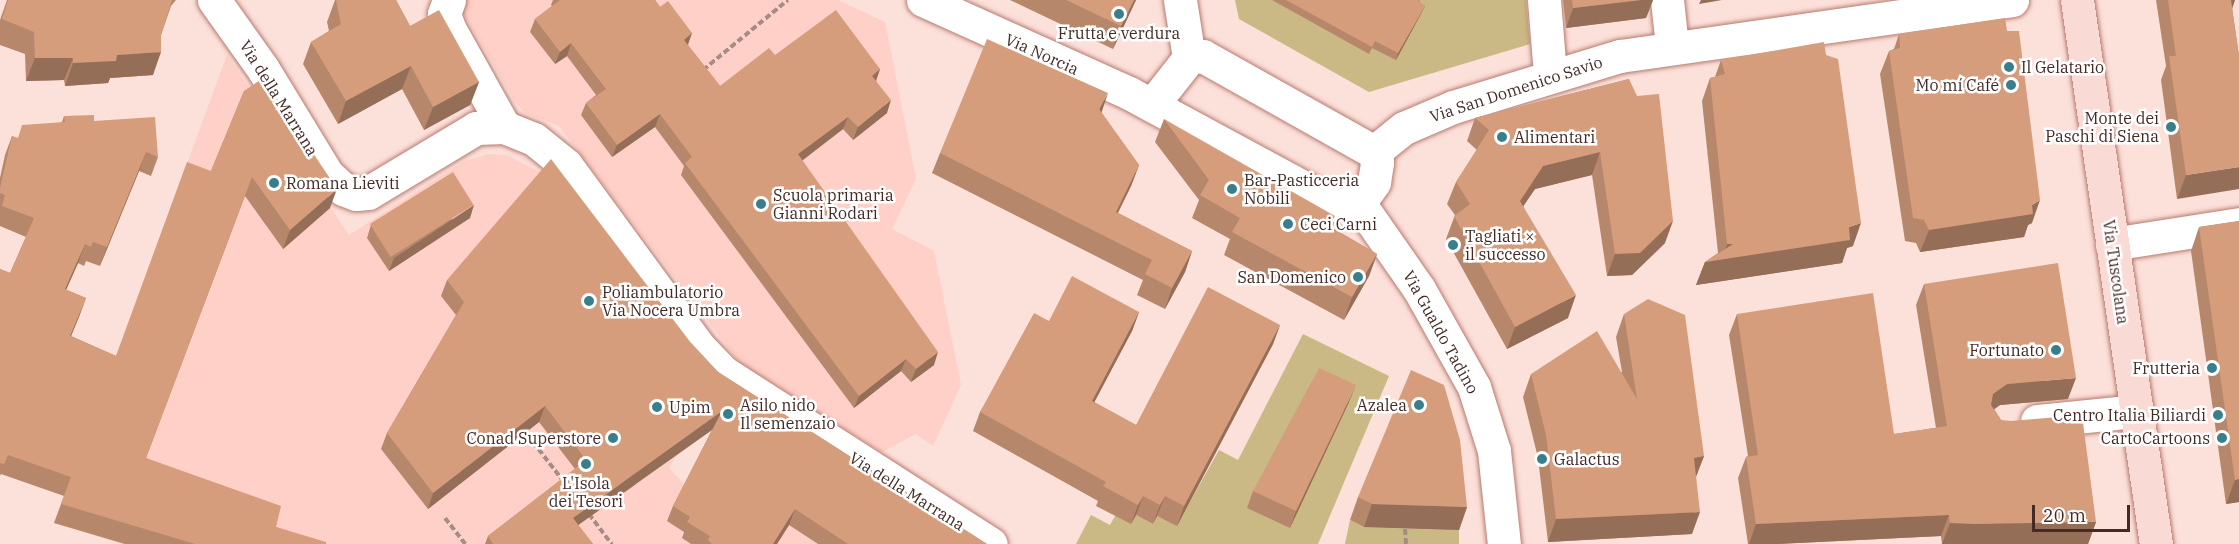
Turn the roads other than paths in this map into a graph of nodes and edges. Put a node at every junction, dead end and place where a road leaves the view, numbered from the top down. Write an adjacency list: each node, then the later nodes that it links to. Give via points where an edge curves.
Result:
1 (214, 0): 14 (street, Via della Marrana, via 263,69 327,174 349,193 361,195 374,190 476,128)
2 (449, 0): 14 (street, via 444,14 449,28)
3 (923, 0): 13 (street, Via Norcia)
4 (1180, 0): 11 (street)
5 (1544, 0): 12 (street)
6 (1667, 0): 10 (street)
7 (2012, 0): 9 (street, Via San Domenico Savio)
8 (2077, 0): 18 (main road, Via Tuscolana)
9 (1845, 12): 10 (street, Via San Domenico Savio)
10 (1672, 46): 12 (street, Via San Domenico Savio)
11 (1189, 58): 13 (street); 15 (street, via 1210,59)
12 (1550, 75): 15 (street, Via San Domenico Savio, via 1414,122)
13 (1156, 107): 16 (street, Via Norcia, via 1336,205)
14 (504, 127): 21 (street, Via della Marrana, via 545,146 566,165 700,348 723,372)
15 (1374, 152): 16 (street, via 1378,171)
16 (1359, 203): 22 (street, Via Gualdo Tadino, via 1419,289 1474,387 1494,451)
17 (2239, 224): 18 (street)
18 (2112, 243): 19 (main road, Via Tuscolana)
19 (2137, 411): 20 (street); 23 (main road, Via Tuscolana)
20 (2002, 424)
21 (991, 544)
22 (1504, 544)
23 (2156, 544)

